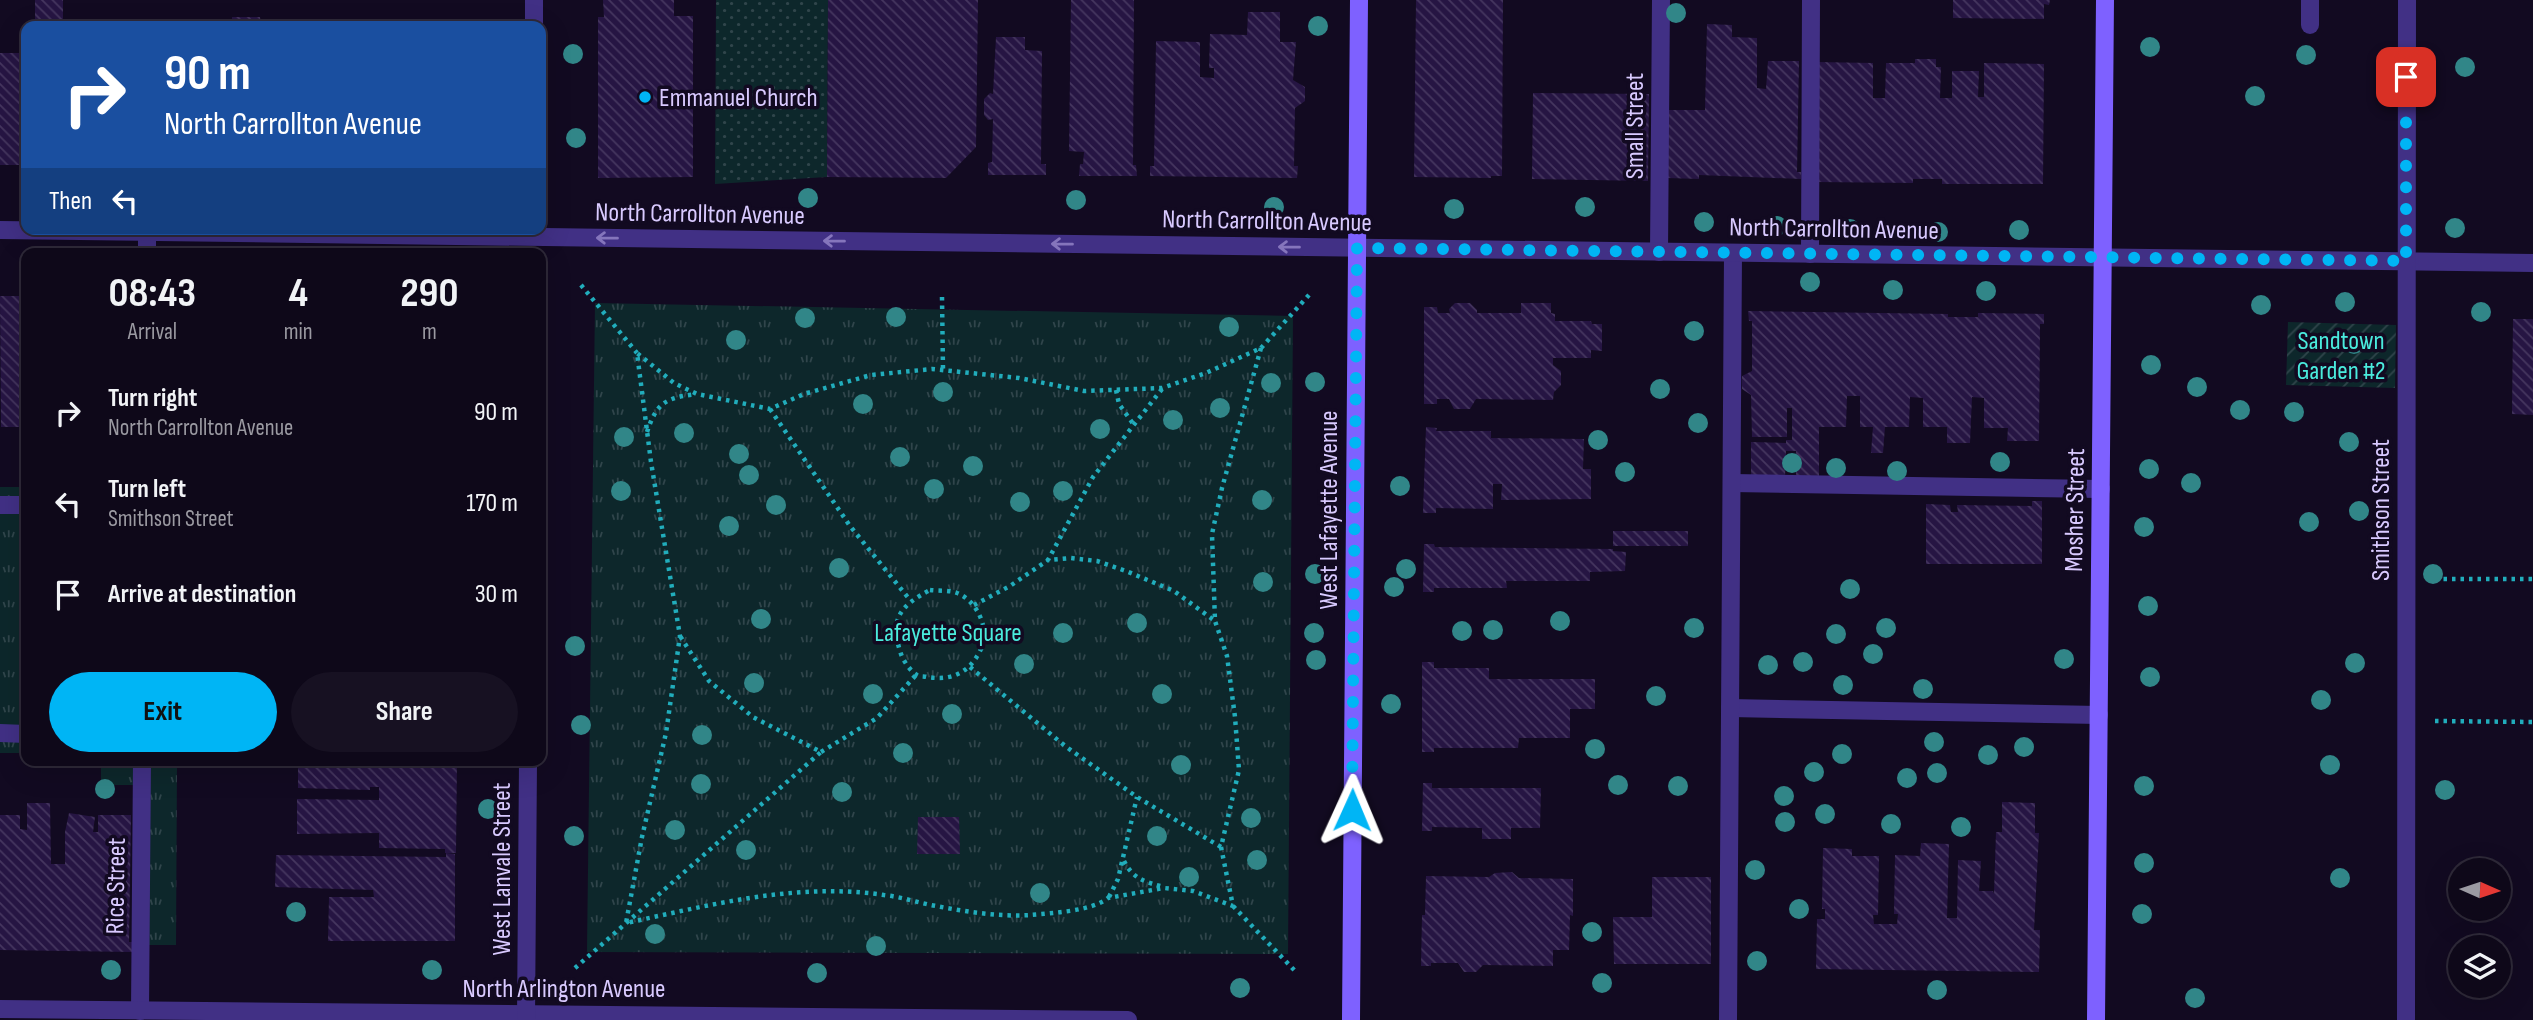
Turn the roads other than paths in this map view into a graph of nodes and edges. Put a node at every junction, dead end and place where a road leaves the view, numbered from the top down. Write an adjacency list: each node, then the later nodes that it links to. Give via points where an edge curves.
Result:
1 (534, 0): 8 (street)
2 (1359, 0): 14 (street, West Lafayette Avenue)
3 (1661, 0): 15 (street, Small Street)
4 (1811, 0): 17 (street)
5 (2105, 0): 18 (street, Mosher Street)
6 (2310, 0): 9 (street)
7 (2407, 0): 19 (street, Smithson Street)
8 (534, 21)
9 (2310, 25)
10 (0, 230): 11 (street, North Carrollton Avenue)
11 (21, 230)
12 (291, 235): 13 (street, North Carrollton Avenue)
13 (532, 240): 14 (street, North Carrollton Avenue, one-way to 13)
14 (1357, 248): 15 (street, North Carrollton Avenue); 35 (street, West Lafayette Avenue)
15 (1659, 252): 16 (street, North Carrollton Avenue)
16 (1733, 253): 17 (street, North Carrollton Avenue); 21 (street)
17 (1810, 254): 18 (street, North Carrollton Avenue)
18 (2103, 258): 19 (street, North Carrollton Avenue); 22 (street, Mosher Street)
19 (2406, 261): 20 (street, North Carrollton Avenue); 38 (street, Smithson Street)
20 (2533, 263)
21 (1732, 483): 22 (street); 25 (street)
22 (2101, 489): 26 (street, Mosher Street)
23 (0, 505): 24 (street)
24 (21, 505)
25 (1730, 708): 26 (street); 36 (street)
26 (2099, 715): 37 (street, Mosher Street)
27 (0, 733): 28 (street)
28 (21, 734)
29 (142, 766): 32 (street, Rice Street)
30 (528, 766): 33 (street, West Lanvale Street)
31 (0, 1009): 32 (street, North Arlington Avenue)
32 (140, 1011): 33 (street, North Arlington Avenue)
33 (526, 1017): 34 (street, North Arlington Avenue)
34 (1128, 1020)
35 (1352, 1020)
36 (1728, 1020)
37 (2096, 1020)
38 (2406, 1020)

